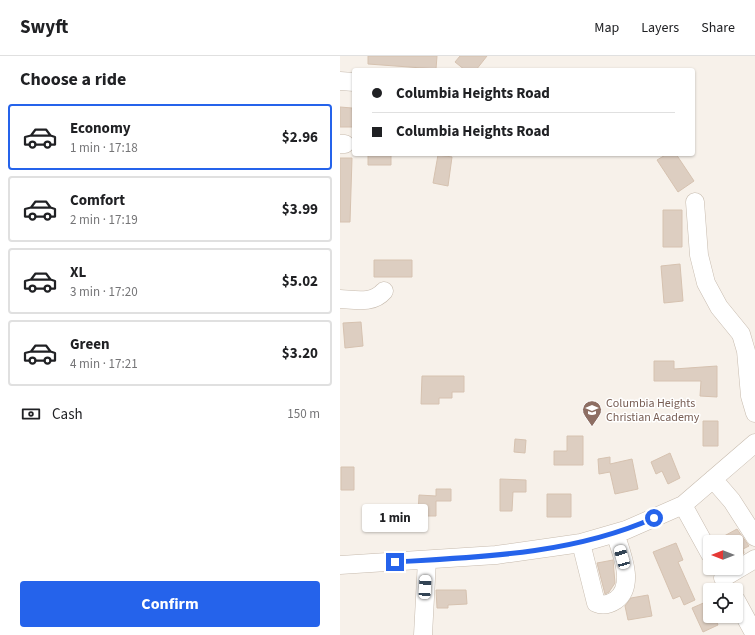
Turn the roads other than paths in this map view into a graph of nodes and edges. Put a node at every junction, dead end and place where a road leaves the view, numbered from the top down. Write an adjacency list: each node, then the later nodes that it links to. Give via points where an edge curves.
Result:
1 (340, 81): 2 (street)
2 (352, 82)
3 (695, 202): 6 (street, via 699,255 706,283 719,307 741,334)
4 (384, 291): 5 (street, via 378,298 371,300)
5 (340, 300)
6 (755, 413)
7 (755, 443): 8 (street)
8 (713, 479): 9 (street); 11 (street, via 732,501)
9 (683, 505): 10 (street); 12 (street)
10 (615, 533): 13 (street); 13 (street, via 626,570 626,584 621,596 602,605 596,603)
11 (755, 538)
12 (703, 541)
13 (581, 543): 15 (street, via 496,556)
14 (755, 559): 17 (street)
15 (427, 560): 16 (street); 20 (street)
16 (343, 569)
17 (724, 579)
18 (743, 613): 19 (street)
19 (755, 634)
20 (423, 635)

